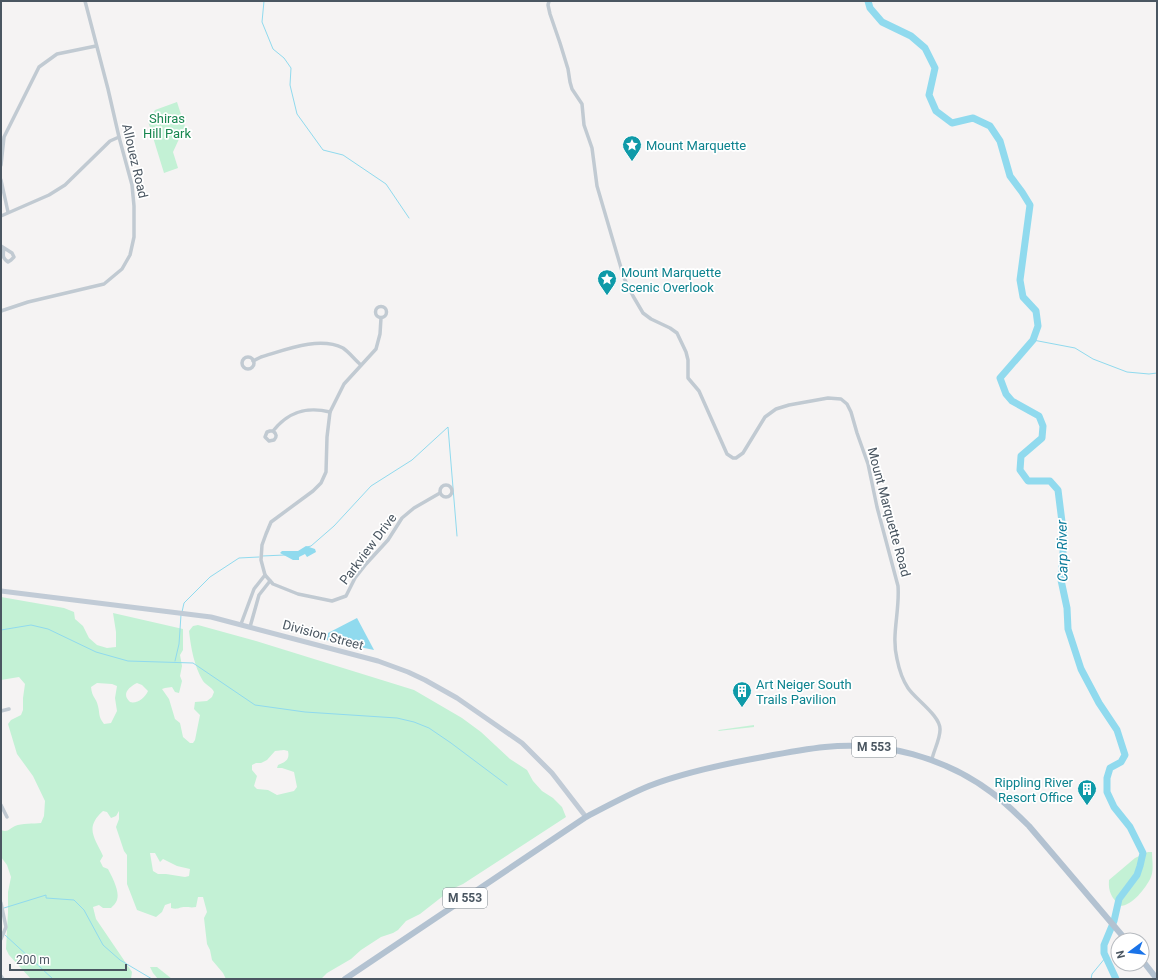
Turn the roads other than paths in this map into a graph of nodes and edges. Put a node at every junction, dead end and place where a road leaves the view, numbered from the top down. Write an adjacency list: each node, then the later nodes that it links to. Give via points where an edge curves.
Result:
1 (85, 1): 3 (street, Allouez Road)
2 (549, 1): 23 (street, Mount Marquette Road, via 550,14 572,90 582,104 596,180 624,278 643,313 677,333 688,360 688,378 699,391 727,454 736,458 743,453 765,417 776,409 828,398 842,399 847,404 868,464 898,586 895,644 903,679 916,698 937,720 940,729)
3 (96, 46): 4 (street, Allouez Road); 5 (street, via 57,54 39,67 4,137)
4 (118, 138): 7 (street, via 110,141 65,185 49,195); 9 (street, Allouez Road, via 132,185 134,206 134,237 130,255 122,270 104,284)
5 (1, 165)
6 (1, 180): 7 (street)
7 (8, 212): 8 (street)
8 (1, 216)
9 (1, 310)
10 (381, 318): 12 (street, via 376,349)
11 (253, 361): 12 (street, via 315,343 327,343 343,349)
12 (361, 365): 13 (street, via 344,384)
13 (330, 412): 14 (street, via 317,409 293,414 280,422); 16 (street, via 326,472 321,483 313,491 271,522 262,545 261,560)
14 (273, 431)
15 (440, 493): 17 (street, Parkview Drive, via 402,518 388,540 355,578 346,596 332,601 298,594)
16 (265, 575): 17 (street, Parkview Drive); 19 (street, via 254,589)
17 (270, 581): 20 (street, via 259,595)
18 (1, 591): 19 (street, Division Street, via 190,614)
19 (241, 624): 20 (street, Division Street)
20 (250, 627): 26 (street, Division Street, via 378,661 440,688 522,743 552,773)
21 (9, 709): 22 (street)
22 (1, 711)
23 (932, 759): 26 (main road, M 553, via 867,746 803,750 725,764 672,778 629,794); 28 (main road, M 553, via 976,782 1013,810)
24 (1, 805): 25 (street)
25 (7, 817)
26 (586, 817): 33 (main road, M 553)
27 (1, 903): 29 (street, via 6,928)
28 (1119, 932)
29 (1, 939)
30 (1150, 970): 34 (main road)
31 (1, 976): 32 (street)
32 (3, 979)
33 (345, 979)
34 (1157, 979)

